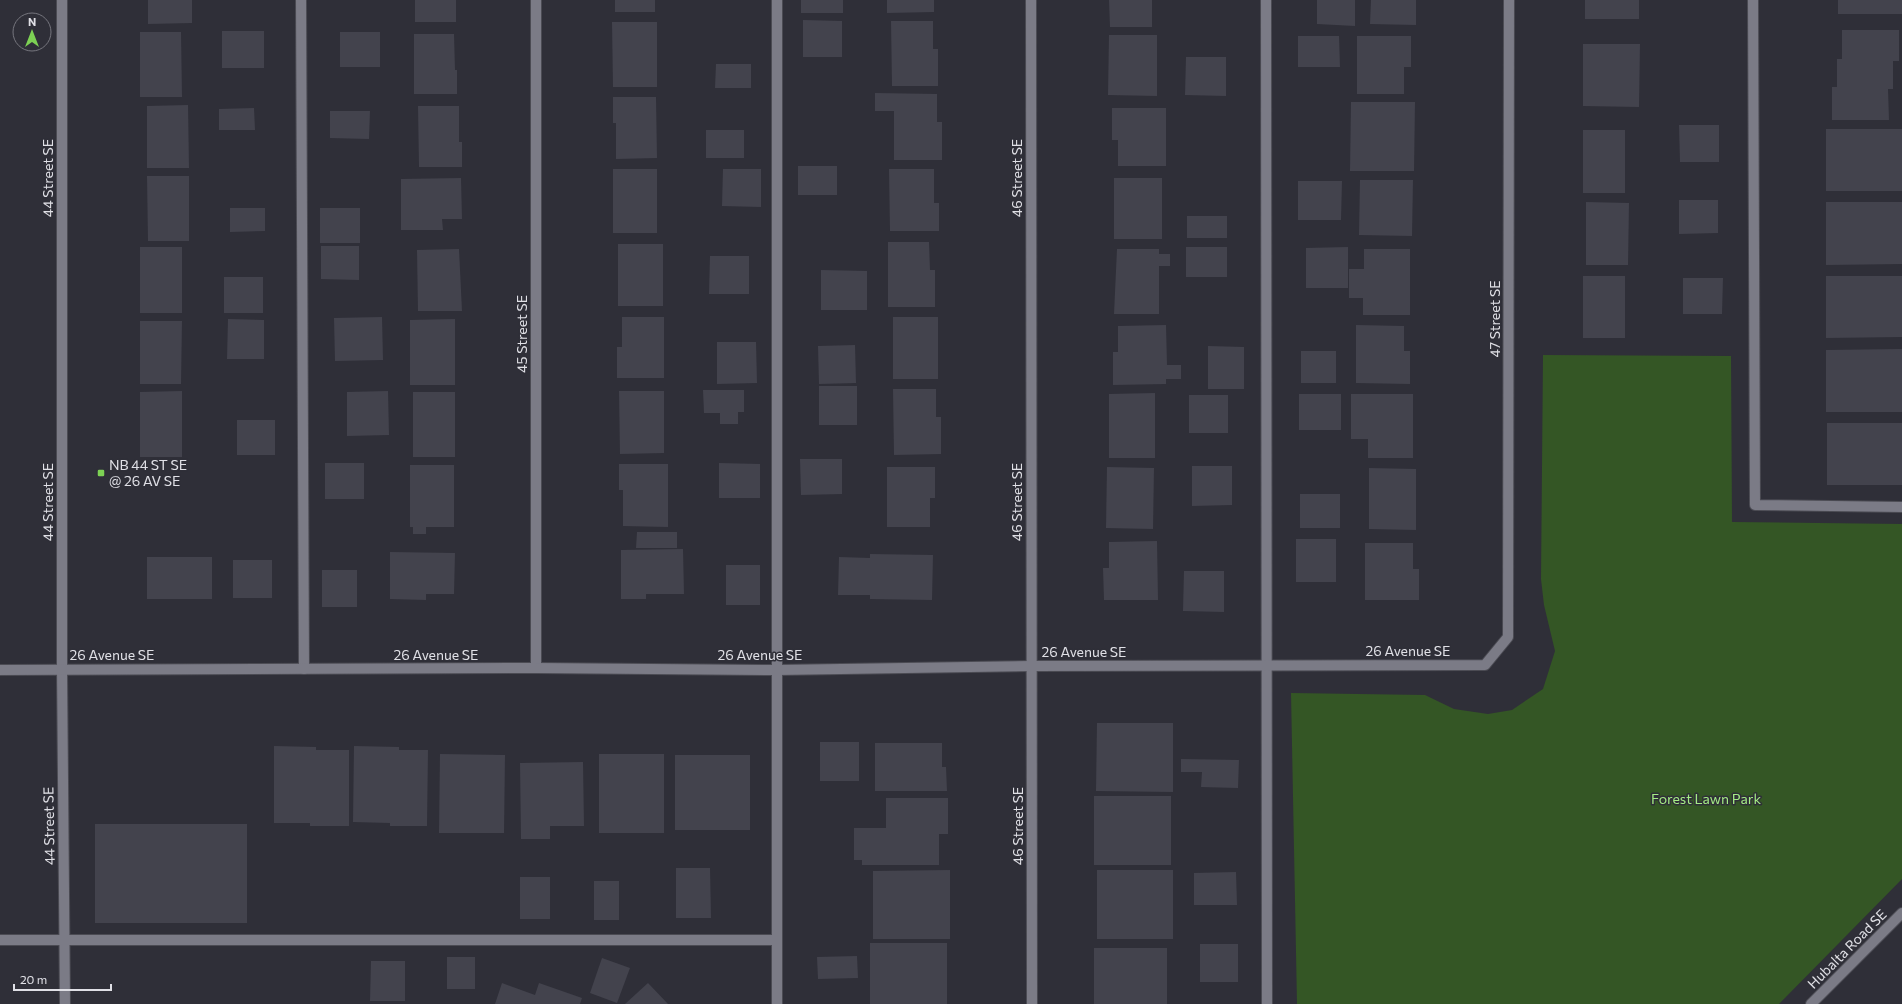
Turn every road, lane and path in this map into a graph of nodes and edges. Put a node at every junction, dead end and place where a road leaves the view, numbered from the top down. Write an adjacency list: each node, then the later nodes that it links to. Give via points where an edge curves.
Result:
1 (62, 0): 15 (street, 44 Street SE)
2 (301, 0): 16 (street)
3 (536, 0): 13 (street, 45 Street SE)
4 (778, 0): 17 (street)
5 (1031, 0): 12 (street, 46 Street SE)
6 (1266, 0): 11 (street)
7 (1509, 0): 10 (street, 47 Street SE)
8 (1753, 0): 9 (street, via 1755,505)
9 (1902, 507)
10 (1508, 637): 11 (street, 26 Avenue SE, via 1485,665)
11 (1267, 665): 12 (street, 26 Avenue SE); 25 (street)
12 (1031, 666): 17 (street, 26 Avenue SE); 24 (street, 46 Street SE)
13 (536, 668): 16 (street, 26 Avenue SE); 17 (street, 26 Avenue SE)
14 (0, 670): 15 (street, 26 Avenue SE)
15 (62, 670): 16 (street, 26 Avenue SE); 20 (street, 44 Street SE)
16 (304, 670)
17 (777, 670): 21 (street)
18 (1902, 913): 26 (street, Hubalta Road SE)
19 (0, 940): 20 (street)
20 (65, 940): 21 (street); 22 (street, 44 Street SE)
21 (777, 940): 23 (street)
22 (65, 1004)
23 (777, 1004)
24 (1032, 1004)
25 (1267, 1004)
26 (1811, 1004)

